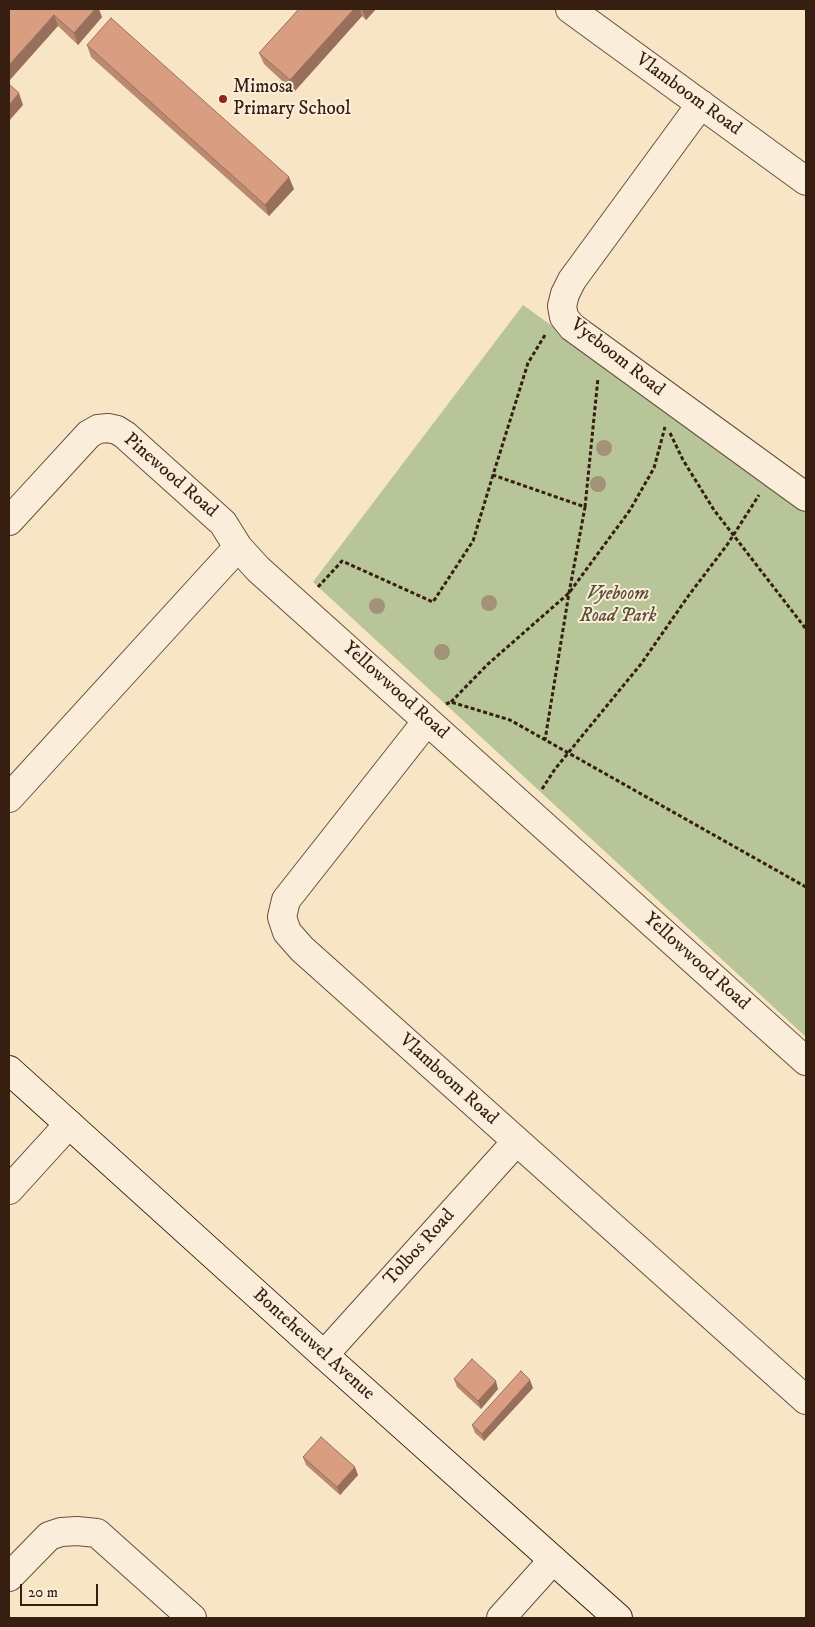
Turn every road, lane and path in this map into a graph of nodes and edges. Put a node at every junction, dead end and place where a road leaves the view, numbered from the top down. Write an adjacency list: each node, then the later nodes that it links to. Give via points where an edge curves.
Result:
1 (570, 9): 2 (street, Vlamboom Road)
2 (701, 104): 3 (street, Vlamboom Road); 4 (street, Vyeboom Road, via 565,294 564,317)
3 (806, 181)
4 (601, 349): 6 (street, Vyeboom Road); 9 (path)
5 (528, 364): 7 (path)
6 (775, 474): 8 (street, Vyeboom Road); 11 (path)
7 (493, 475): 9 (path); 14 (path, via 473,541 433,602 342,561)
8 (806, 497)
9 (585, 506): 13 (path)
10 (9, 521): 12 (street, Pinewood Road, via 89,434 108,428 125,435 223,523)
11 (733, 536): 13 (path, via 683,460 666,424 654,468 630,510); 15 (path); 19 (path, via 641,664)
12 (238, 547): 14 (street, Yellowwood Road); 20 (street)
13 (569, 593): 16 (path, via 488,664); 18 (path)
14 (300, 607): 17 (street, Yellowwood Road)
15 (806, 629)
16 (451, 702): 17 (path); 18 (path, via 510,720)
17 (423, 717): 21 (street, Yellowwood Road); 26 (street, Vlamboom Road, via 286,900 282,917 287,932 302,949)
18 (545, 740): 19 (path)
19 (568, 752): 21 (path); 22 (path)
20 (15, 779)
21 (526, 810): 23 (street, Yellowwood Road)
22 (806, 887)
23 (806, 1061)
24 (9, 1070): 25 (street, Bonteheuwel Avenue)
25 (69, 1124): 27 (street); 28 (street, Bonteheuwel Avenue)
26 (516, 1142): 28 (street, Tolbos Road); 29 (street, Vlamboom Road)
27 (9, 1190)
28 (324, 1355): 30 (street, Bonteheuwel Avenue)
29 (806, 1400)
30 (553, 1560): 33 (street); 34 (street, Bonteheuwel Avenue)
31 (9, 1577): 32 (street, via 49,1536 61,1532 97,1533)
32 (192, 1618)
33 (500, 1618)
34 (618, 1618)

